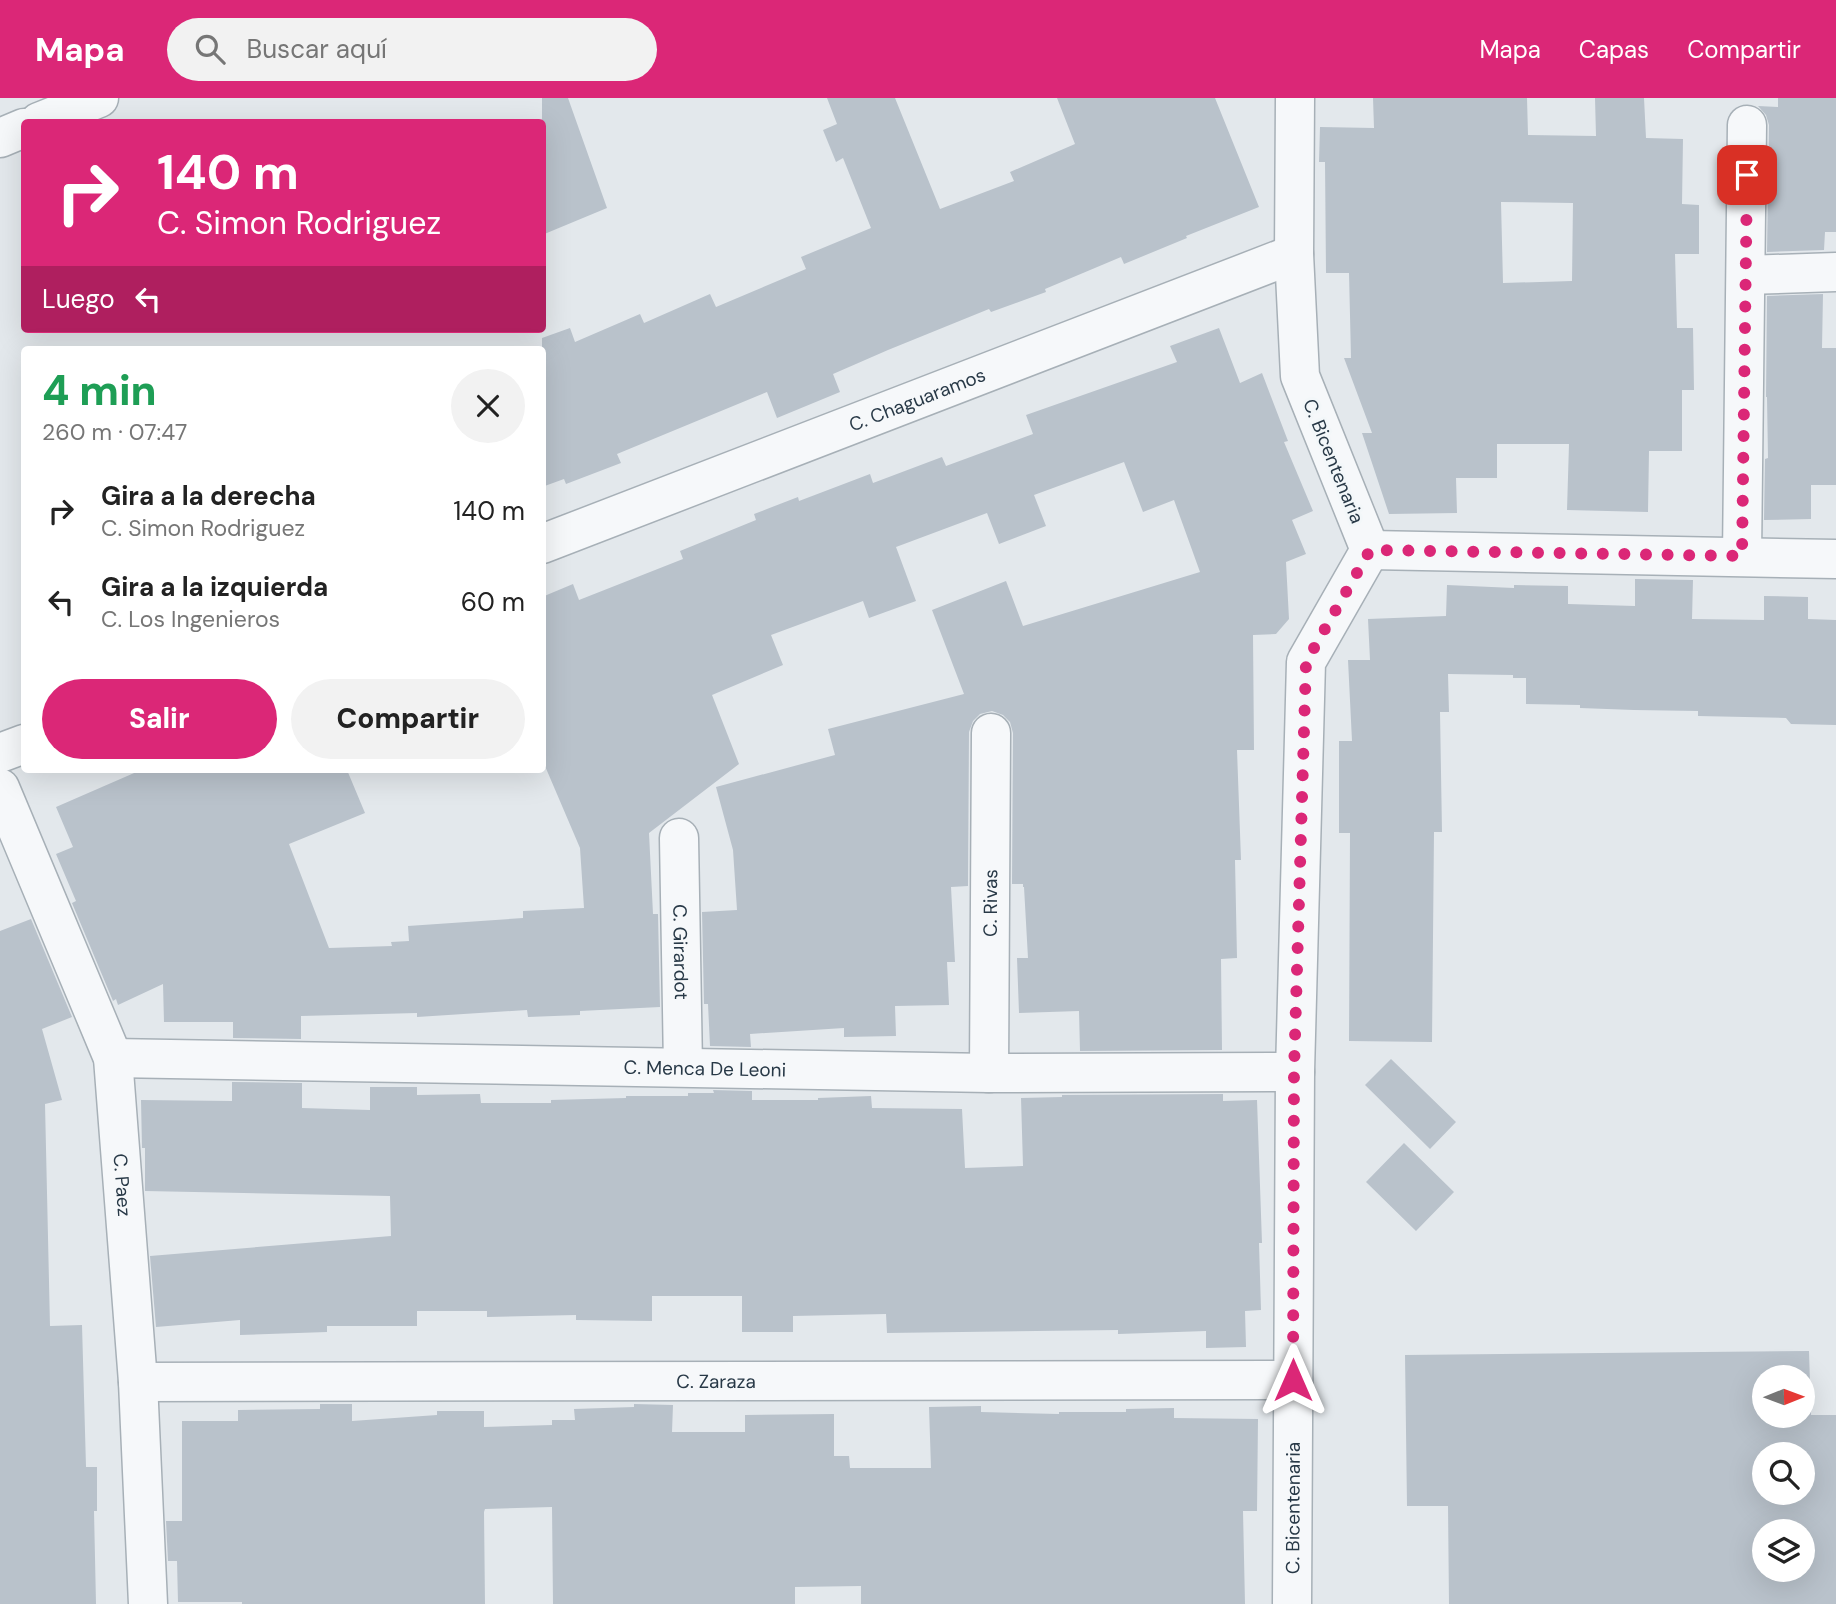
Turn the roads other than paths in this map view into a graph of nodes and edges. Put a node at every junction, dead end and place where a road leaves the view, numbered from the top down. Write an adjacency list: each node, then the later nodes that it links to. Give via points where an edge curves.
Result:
1 (99, 98): 3 (street)
2 (1295, 98): 7 (street, C. Bicentenaria)
3 (46, 119)
4 (1747, 125): 9 (street)
5 (21, 129): 6 (street)
6 (0, 138)
7 (1294, 254): 10 (street, C. Chaguaramos); 11 (street, C. Bicentenaria, via 1300,376)
8 (1836, 272): 9 (street)
9 (1746, 275): 12 (street)
10 (546, 542)
11 (1370, 550): 12 (street); 21 (street, C. Bicentenaria, via 1306,662)
12 (1742, 556): 13 (street)
13 (1836, 559)
14 (991, 733): 22 (street, C. Rivas)
15 (21, 745): 16 (street)
16 (0, 753)
17 (0, 788): 19 (street, C. Paez)
18 (679, 838): 20 (street, C. Girardot)
19 (113, 1058): 20 (street, C. Menca De Leoni); 24 (street, C. Paez)
20 (683, 1067): 22 (street, C. Menca De Leoni)
21 (1294, 1072): 22 (street, C. Menca De Leoni); 23 (street, C. Bicentenaria)
22 (989, 1073)
23 (1293, 1380): 24 (street, C. Zaraza); 26 (street, C. Bicentenaria)
24 (138, 1382): 25 (street, C. Paez)
25 (148, 1604)
26 (1293, 1604)

